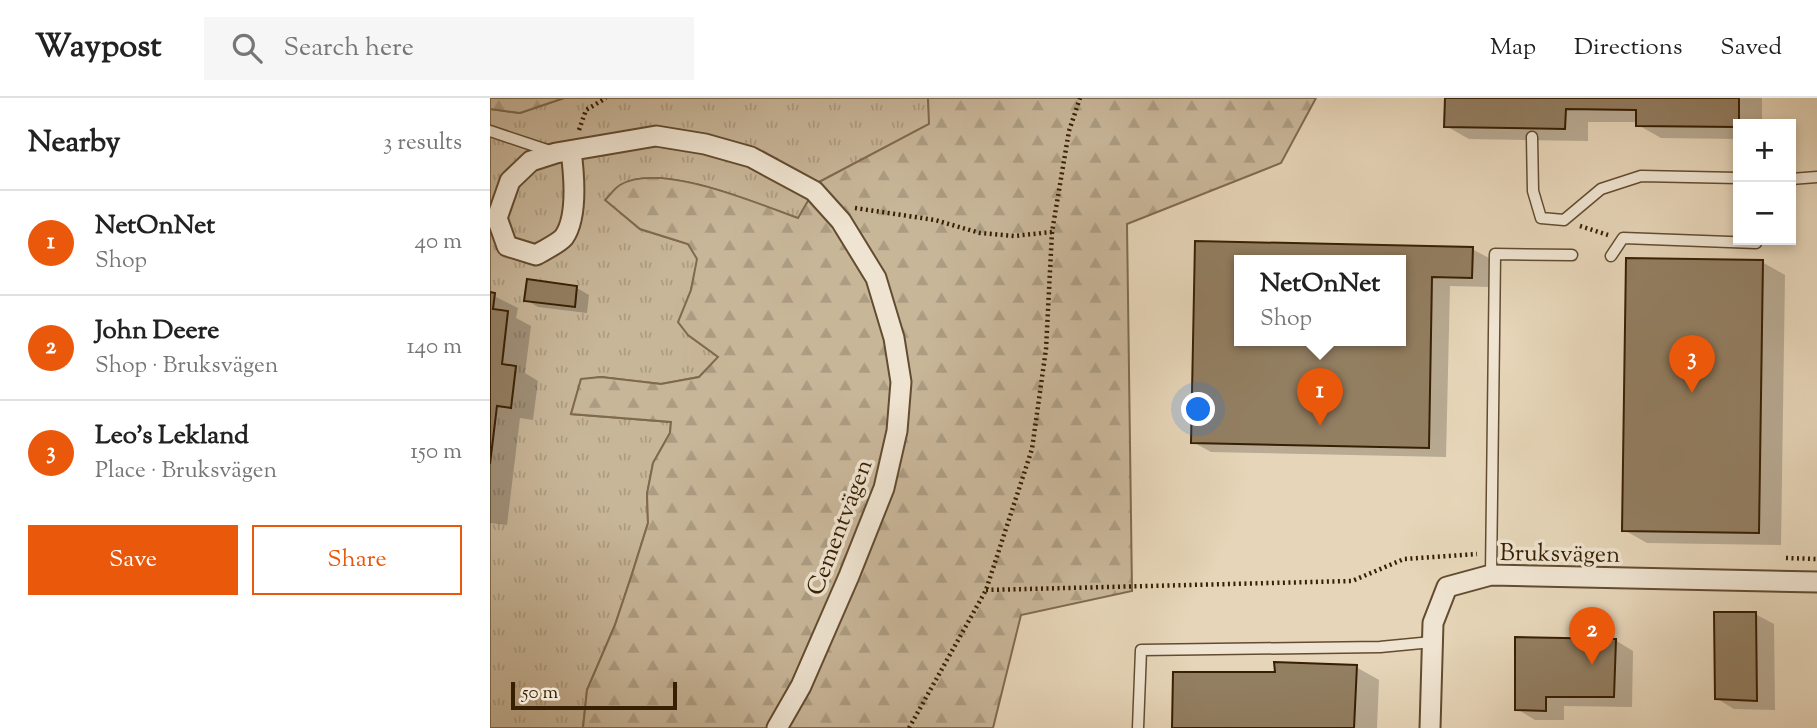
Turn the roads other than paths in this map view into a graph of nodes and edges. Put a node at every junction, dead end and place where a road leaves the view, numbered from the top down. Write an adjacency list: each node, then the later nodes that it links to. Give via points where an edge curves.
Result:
1 (490, 131): 3 (lane)
2 (1532, 137): 5 (lane, via 1532,191 1541,218 1564,220 1601,189 1640,176)
3 (564, 152): 3 (street, Cementvägen, via 574,176 572,215 563,238 536,255 508,246 497,218 510,181 531,161); 13 (street, Cementvägen, via 656,136 751,158 814,191 841,221 876,278 901,382 897,430 884,488 801,686)
4 (1817, 177): 6 (lane)
5 (1733, 178)
6 (1796, 179)
7 (1733, 242): 9 (lane, via 1623,238)
8 (1572, 255): 10 (lane, via 1495,254)
9 (1611, 256)
10 (1491, 575): 11 (street, Bruksvägen); 12 (street, Bruksvägen, via 1447,587 1433,623)
11 (1817, 582)
12 (1432, 642): 14 (lane, via 1380,647 1141,650); 15 (street, Bruksvägen)
13 (778, 728)
14 (1139, 728)
15 (1430, 728)

